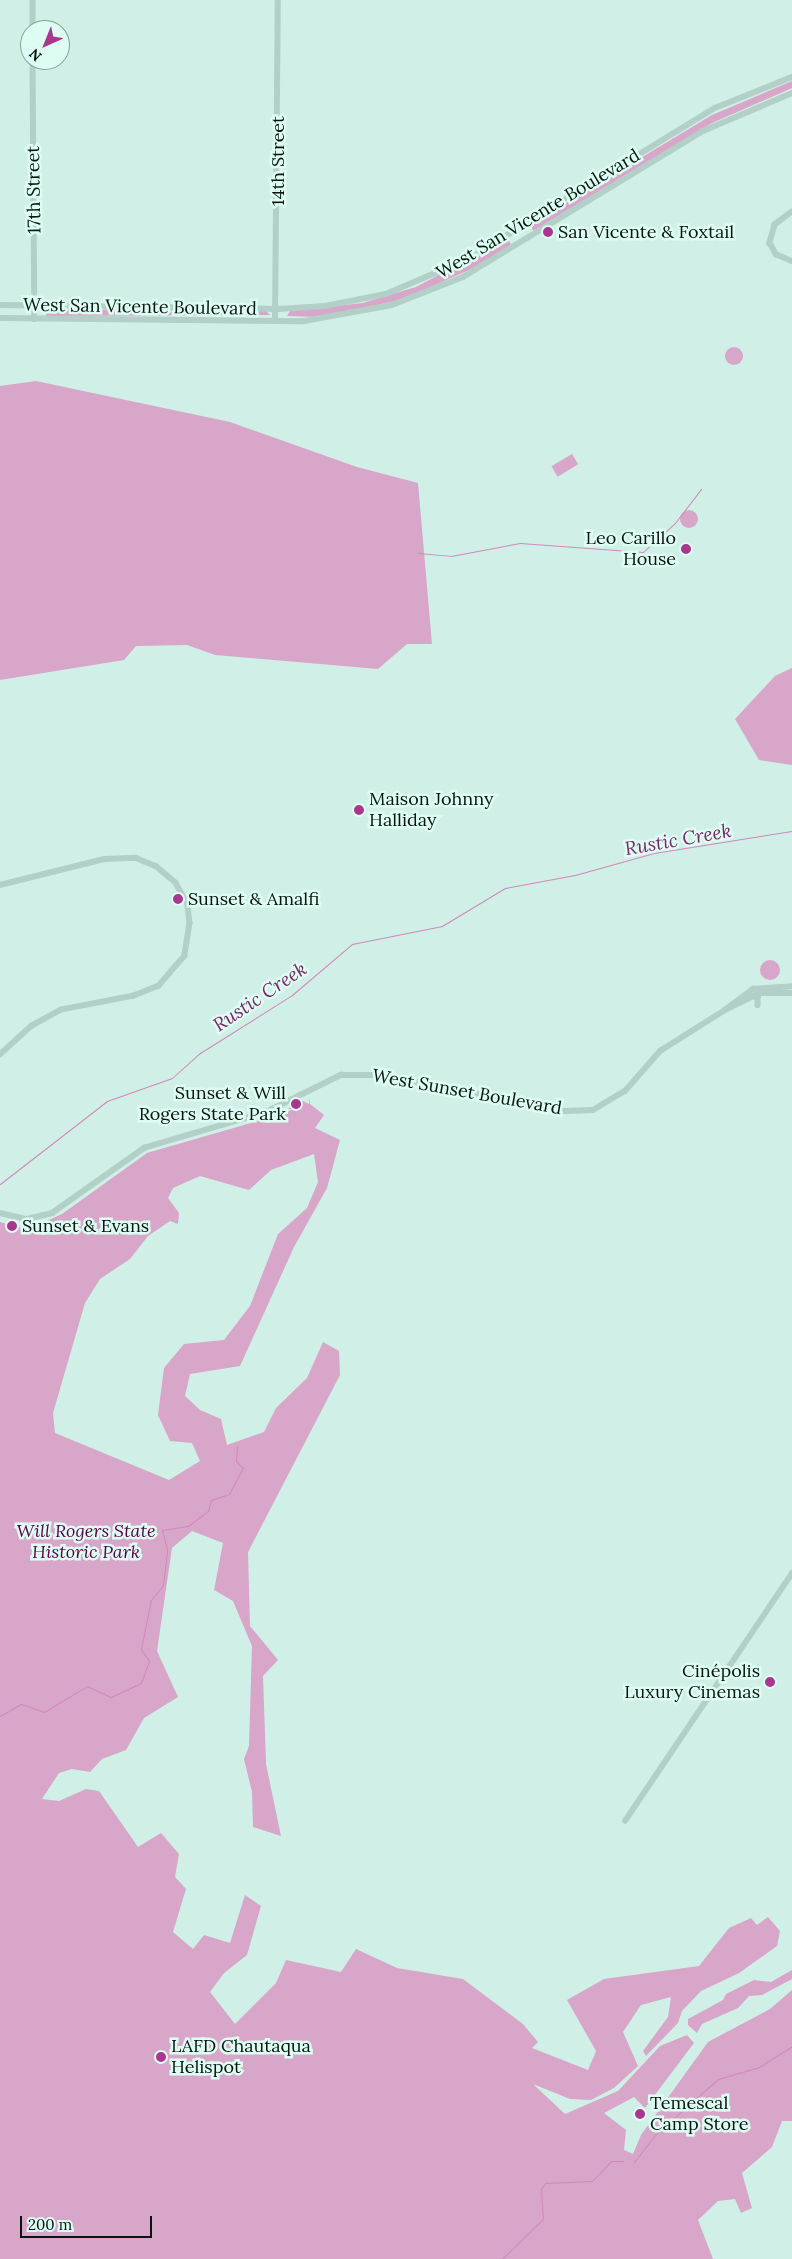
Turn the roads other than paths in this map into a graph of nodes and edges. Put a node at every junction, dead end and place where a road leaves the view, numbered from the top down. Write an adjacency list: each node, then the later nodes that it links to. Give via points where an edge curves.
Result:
1 (33, 0): 3 (main road)
2 (278, 0): 11 (main road, 14th Street)
3 (33, 20)
4 (33, 70): 10 (main road, 17th Street)
5 (792, 77): 11 (main road, West San Vicente Boulevard, via 704,114 448,270 368,298)
6 (792, 93): 14 (main road, via 703,131 440,288 363,313)
7 (792, 212): 8 (main road, via 775,225 770,243 776,254)
8 (792, 261)
9 (0, 305): 10 (main road, West San Vicente Boulevard)
10 (35, 305): 11 (main road, West San Vicente Boulevard); 13 (main road, 17th Street)
11 (278, 309): 14 (main road, 14th Street)
12 (0, 318): 13 (main road)
13 (35, 319): 14 (main road)
14 (275, 321)
15 (0, 885): 21 (main road, via 104,859 136,858 156,866 176,883 188,905 190,923 185,956 159,986 61,1010 32,1026)
16 (792, 986): 20 (main road, West Sunset Boulevard, via 753,989)
17 (792, 993): 18 (main road, West Sunset Boulevard, via 771,991)
18 (749, 998): 19 (main road, via 758,997); 20 (main road, West Sunset Boulevard)
19 (758, 1005)
20 (725, 1010): 22 (main road, West Sunset Boulevard, via 660,1051 625,1091 593,1110 564,1111 381,1075 347,1074 317,1083 266,1112 144,1148 52,1213 27,1219)
21 (0, 1055)
22 (0, 1213)
23 (792, 1573): 24 (main road)
24 (626, 1821)

